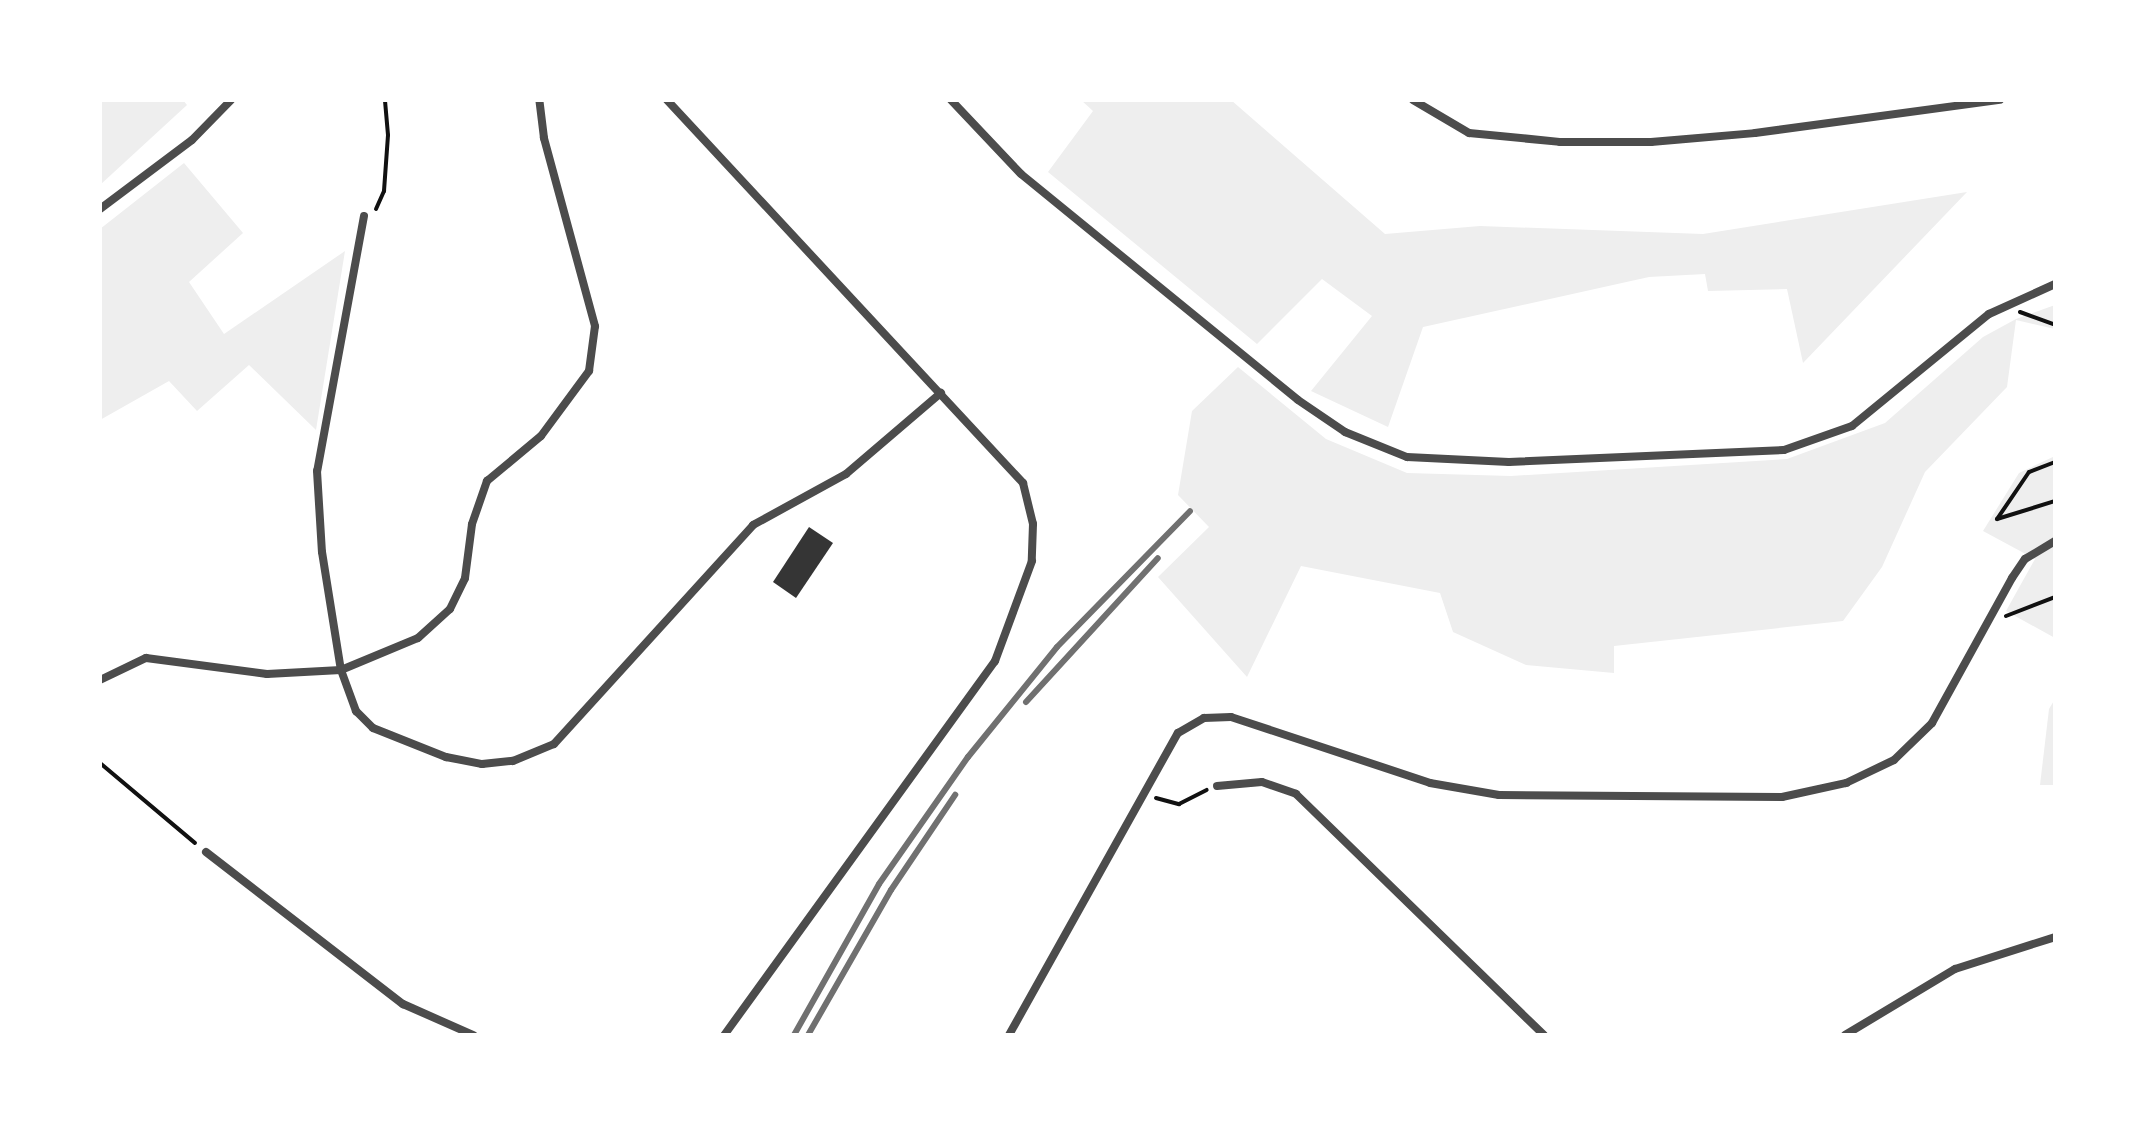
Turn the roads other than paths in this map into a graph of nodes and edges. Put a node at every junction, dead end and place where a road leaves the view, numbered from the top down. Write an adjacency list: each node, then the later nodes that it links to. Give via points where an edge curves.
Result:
1 (231, 100): 9 (street, via 192,140)
2 (539, 100): 14 (street, via 544,138 595,326 589,371 541,436 487,481 472,524 465,578 450,609 418,638)
3 (667, 100): 12 (street)
4 (951, 100): 11 (street, via 1021,174 1298,400 1345,432 1407,457 1509,462 1784,450 1852,426 1968,330 2010,302)
5 (1413, 100): 8 (street, via 1469,133 1560,142 1651,142)
6 (1910, 100): 8 (street)
7 (2000, 100): 8 (street)
8 (1911, 111)
9 (100, 209)
10 (364, 216): 14 (street, via 317,471 322,552)
11 (2055, 284)
12 (941, 393): 14 (street, via 846,474 753,525 554,744 537,753 482,764 405,742 373,728 356,711); 20 (street, via 1023,483 1033,524 1032,549 1017,610 995,661)
13 (2055, 541): 21 (street, via 2025,559 1932,723 1894,760 1846,783 1782,797 1499,795 1430,783 1231,717 1204,718 1178,733)
14 (341, 670): 15 (street, via 267,674 146,658)
15 (100, 680)
16 (1217, 786): 22 (street, via 1262,782 1296,794)
17 (206, 852): 19 (street, via 403,1004)
18 (2055, 937): 23 (street, via 1955,969)
19 (473, 1035)
20 (724, 1035)
21 (1009, 1035)
22 (1544, 1035)
23 (1845, 1035)

